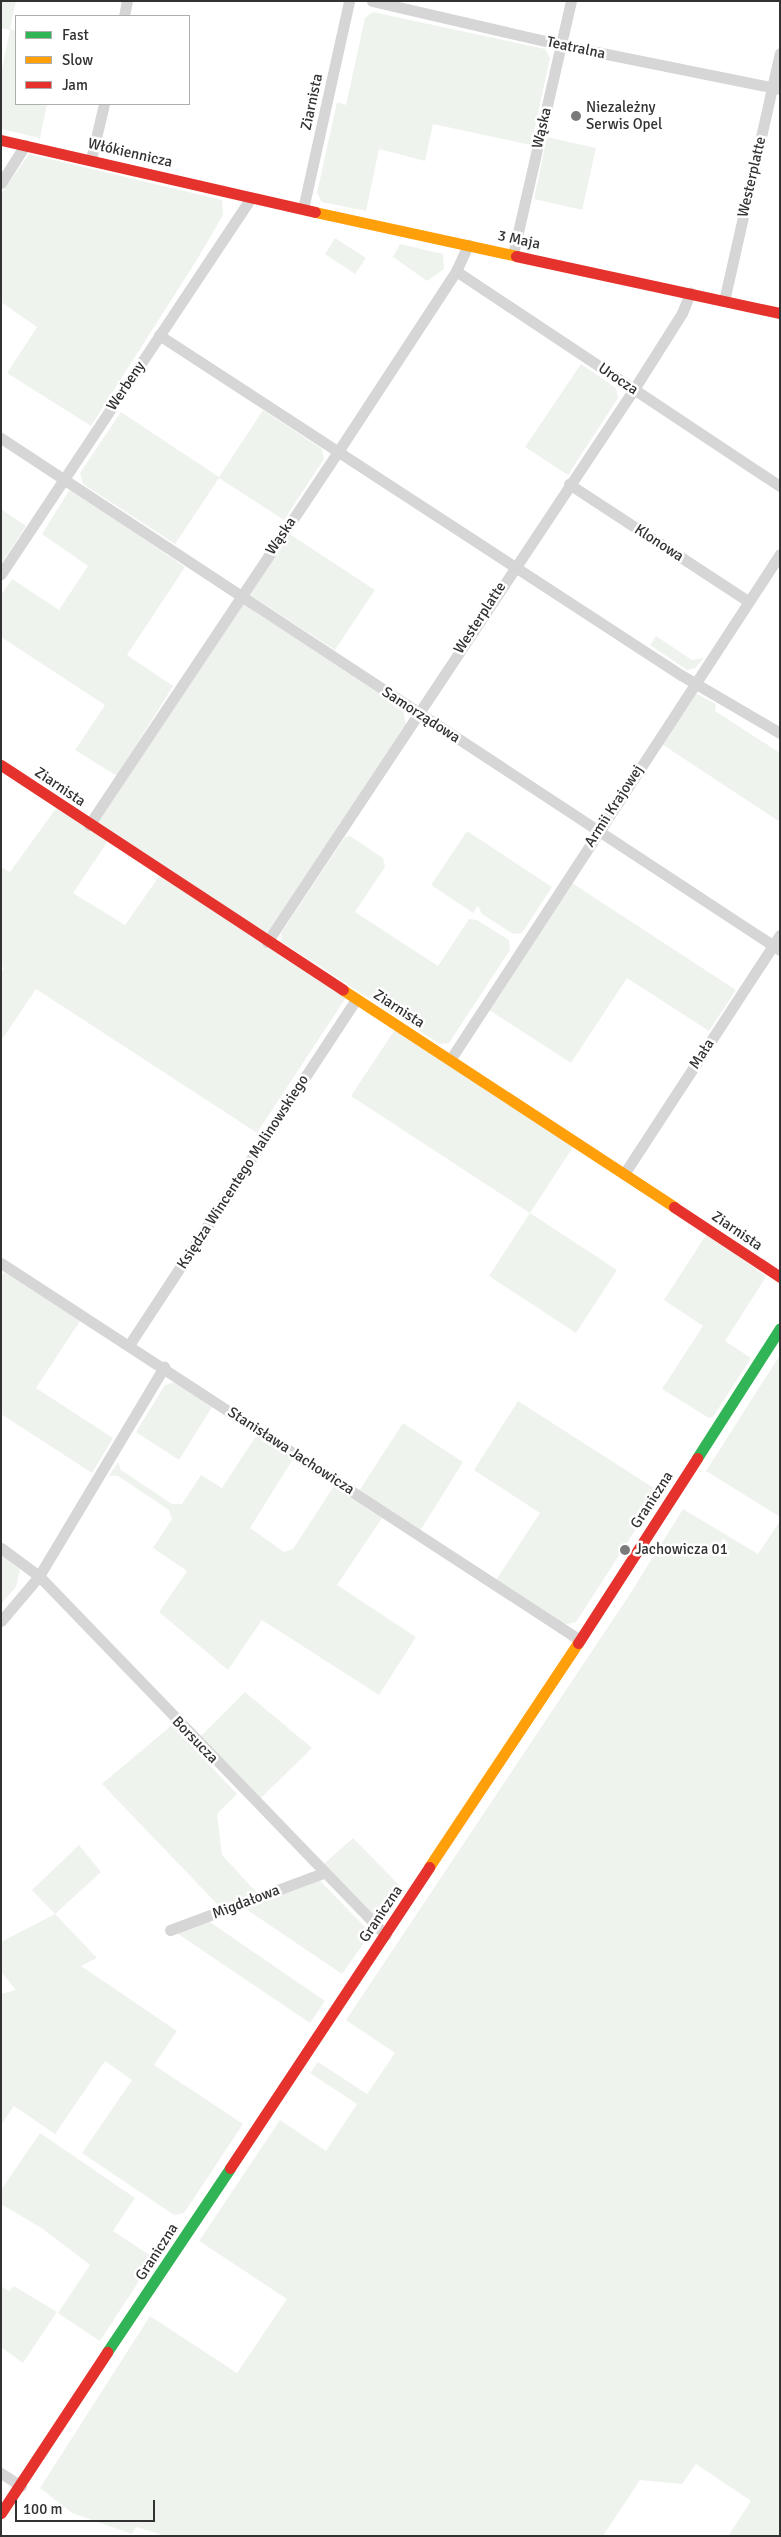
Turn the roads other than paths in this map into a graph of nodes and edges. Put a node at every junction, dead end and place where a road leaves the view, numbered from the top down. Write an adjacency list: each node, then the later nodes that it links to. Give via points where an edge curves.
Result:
1 (127, 1): 5 (street)
2 (349, 1): 15 (street, Ziarnista)
3 (372, 1): 6 (street, Teatralna)
4 (571, 1): 6 (street, Wąska)
5 (124, 15)
6 (562, 45): 8 (street, Teatralna); 17 (street, Wąska)
7 (780, 53): 8 (street, Westerplatte)
8 (776, 89): 20 (street, Westerplatte)
9 (104, 105): 12 (street)
10 (1, 140): 11 (street, Włókiennicza)
11 (25, 145): 12 (street, Włókiennicza); 13 (street)
12 (91, 159): 14 (street, Włókiennicza)
13 (1, 183)
14 (252, 198): 15 (street, 3 Maja); 22 (street, Werbeny)
15 (303, 209): 16 (street, 3 Maja)
16 (468, 245): 17 (street, 3 Maja); 18 (street, Wąska)
17 (513, 254): 19 (street, 3 Maja)
18 (456, 271): 23 (street, Urocza); 25 (street, Wąska)
19 (690, 293): 20 (street, 3 Maja); 23 (street, Westerplatte, via 682,313)
20 (724, 301): 21 (street, 3 Maja)
21 (780, 313)
22 (159, 336): 25 (street); 26 (street, Werbeny)
23 (634, 389): 27 (street, Westerplatte); 28 (street, Urocza)
24 (1, 438): 26 (street, Samorządowa)
25 (338, 451): 30 (street); 32 (street, Wąska)
26 (64, 479): 31 (street, Werbeny); 32 (street, Samorządowa)
27 (570, 484): 30 (street, Westerplatte); 33 (street, Klonowa)
28 (780, 486)
29 (780, 554): 33 (street, Armii Krajowej)
30 (514, 567): 34 (street); 35 (street, Westerplatte)
31 (1, 574)
32 (241, 596): 35 (street, Samorządowa); 38 (street, Wąska)
33 (748, 601): 34 (street, Armii Krajowej)
34 (693, 683): 36 (street); 39 (street, Armii Krajowej)
35 (418, 713): 39 (street, Samorządowa); 40 (street, Westerplatte)
36 (780, 734)
37 (1, 765): 38 (street, Ziarnista)
38 (89, 825): 40 (street, Ziarnista)
39 (598, 831): 41 (street, Samorządowa); 43 (street, Armii Krajowej)
40 (267, 942): 42 (street, Ziarnista)
41 (778, 943): 44 (street, Mała)
42 (356, 999): 43 (street, Ziarnista); 48 (street, Księdza Wincentego Malinowskiego)
43 (450, 1060): 44 (street, Ziarnista)
44 (624, 1174): 46 (street, Ziarnista)
45 (1, 1263): 48 (street, Stanisława Jachowicza)
46 (780, 1277)
47 (780, 1328): 53 (street, Graniczna)
48 (129, 1345): 49 (street, Stanisława Jachowicza)
49 (164, 1367): 51 (street); 53 (street, Stanisława Jachowicza)
50 (1, 1548): 51 (street, Borsucza)
51 (39, 1576): 52 (street); 54 (street, Borsucza)
52 (1, 1622)
53 (580, 1640): 56 (street, Graniczna)
54 (323, 1873): 55 (street, Migdałowa); 56 (street, Borsucza)
55 (170, 1930)
56 (386, 1935): 58 (street, Graniczna)
57 (1, 2473): 58 (street)
58 (21, 2486): 59 (street, Graniczna)
59 (1, 2513)

